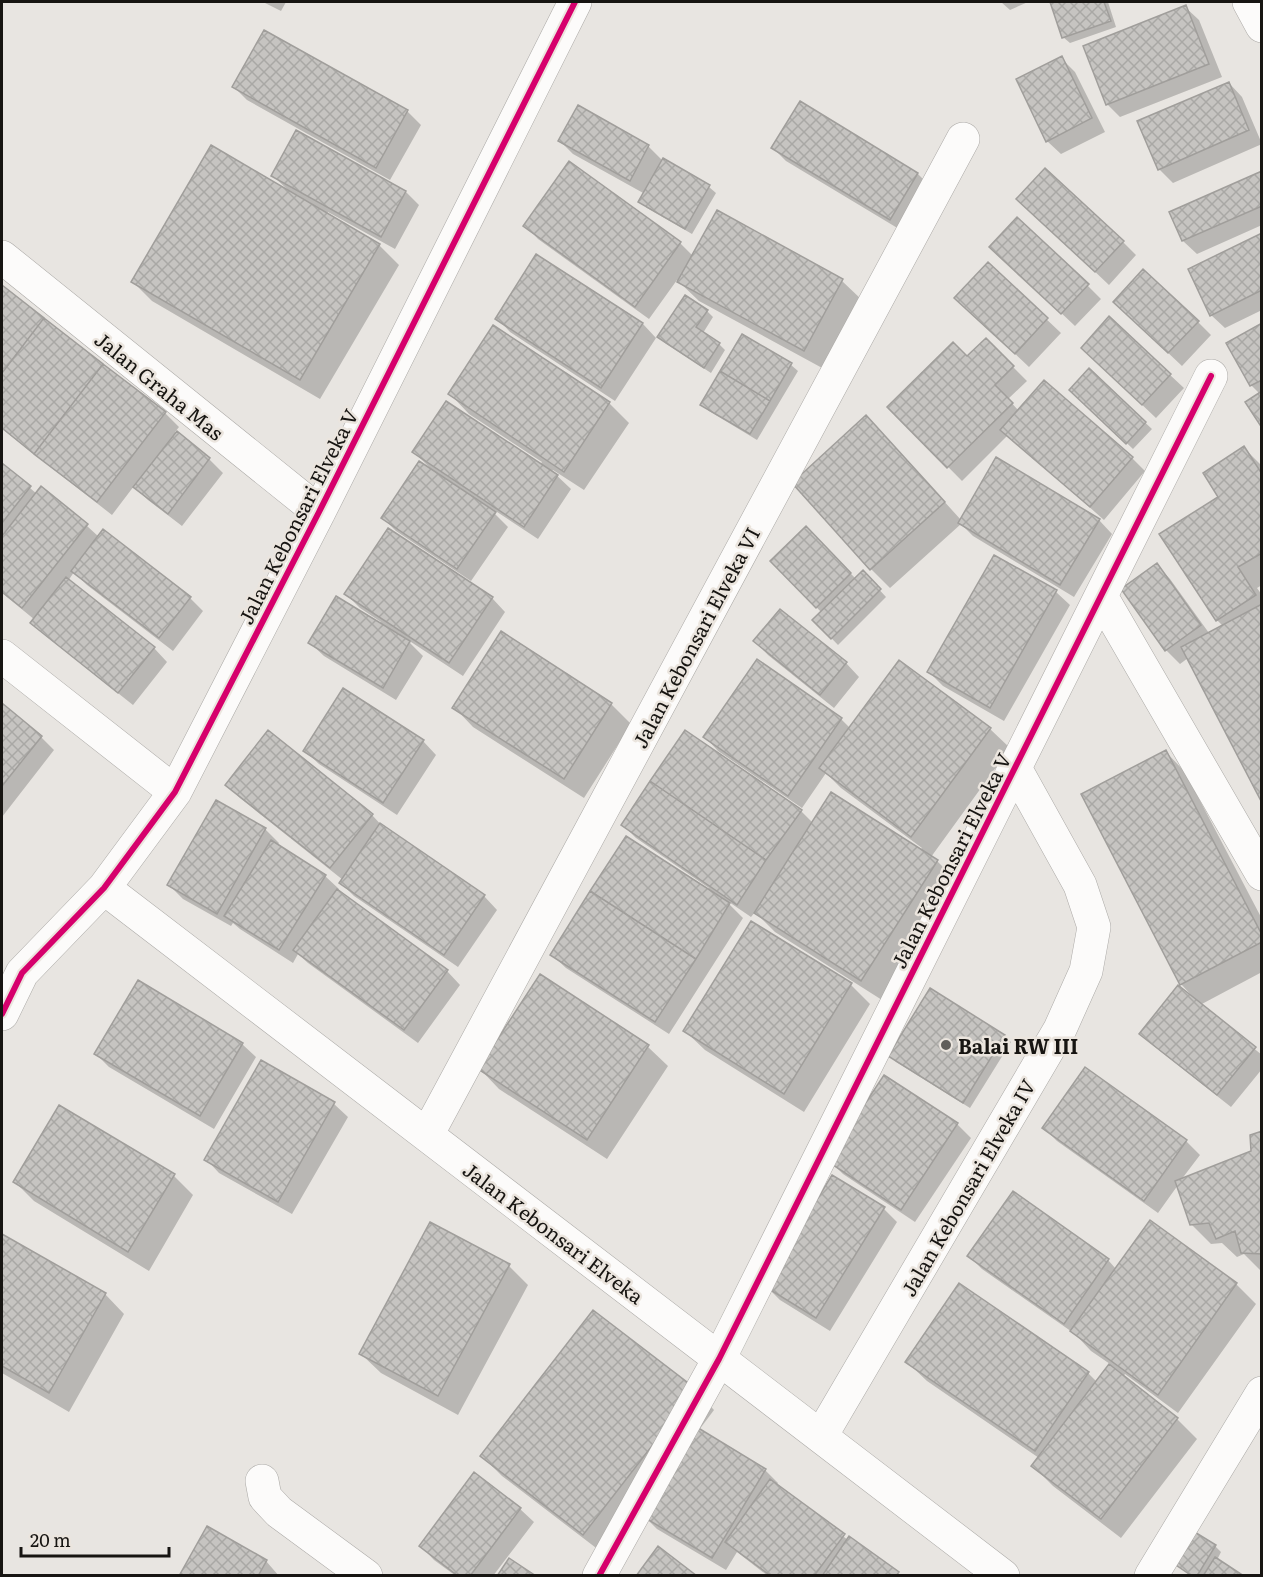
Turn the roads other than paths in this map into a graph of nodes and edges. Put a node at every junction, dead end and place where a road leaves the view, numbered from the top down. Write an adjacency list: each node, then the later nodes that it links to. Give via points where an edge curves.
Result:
1 (575, 2): 7 (street, Jalan Kebonsari Elveka V)
2 (1249, 2): 3 (street)
3 (1262, 26)
4 (963, 139): 16 (street, Jalan Kebonsari Elveka VI)
5 (2, 257): 7 (street, Jalan Graha Mas)
6 (1211, 376): 8 (street, Jalan Kebonsari Elveka V)
7 (319, 513): 11 (street, Jalan Kebonsari Elveka V)
8 (1101, 596): 10 (street, Jalan Kebonsari Elveka V); 12 (street)
9 (2, 656): 11 (street)
10 (1015, 768): 17 (street, Jalan Kebonsari Elveka V); 19 (street, Jalan Kebonsari Elveka IV, via 1080,885 1094,927 1086,972 1060,1029)
11 (175, 792): 13 (street, Jalan Kebonsari Elveka V)
12 (1262, 874)
13 (104, 888): 14 (street, Jalan Kebonsari Elveka V); 16 (street, Jalan Kebonsari Elveka)
14 (12, 965): 15 (street, Jalan Kebonsari Elveka V)
15 (2, 1014)
16 (427, 1135): 17 (street, Jalan Kebonsari Elveka)
17 (719, 1359): 19 (street, Jalan Kebonsari Elveka); 22 (street, Jalan Kebonsari Elveka V)
18 (1262, 1394): 24 (street)
19 (821, 1436): 23 (street, Jalan Kebonsari Elveka)
20 (262, 1481): 21 (street, via 265,1497 279,1512)
21 (366, 1575)
22 (599, 1575)
23 (1003, 1575)
24 (1151, 1575)

